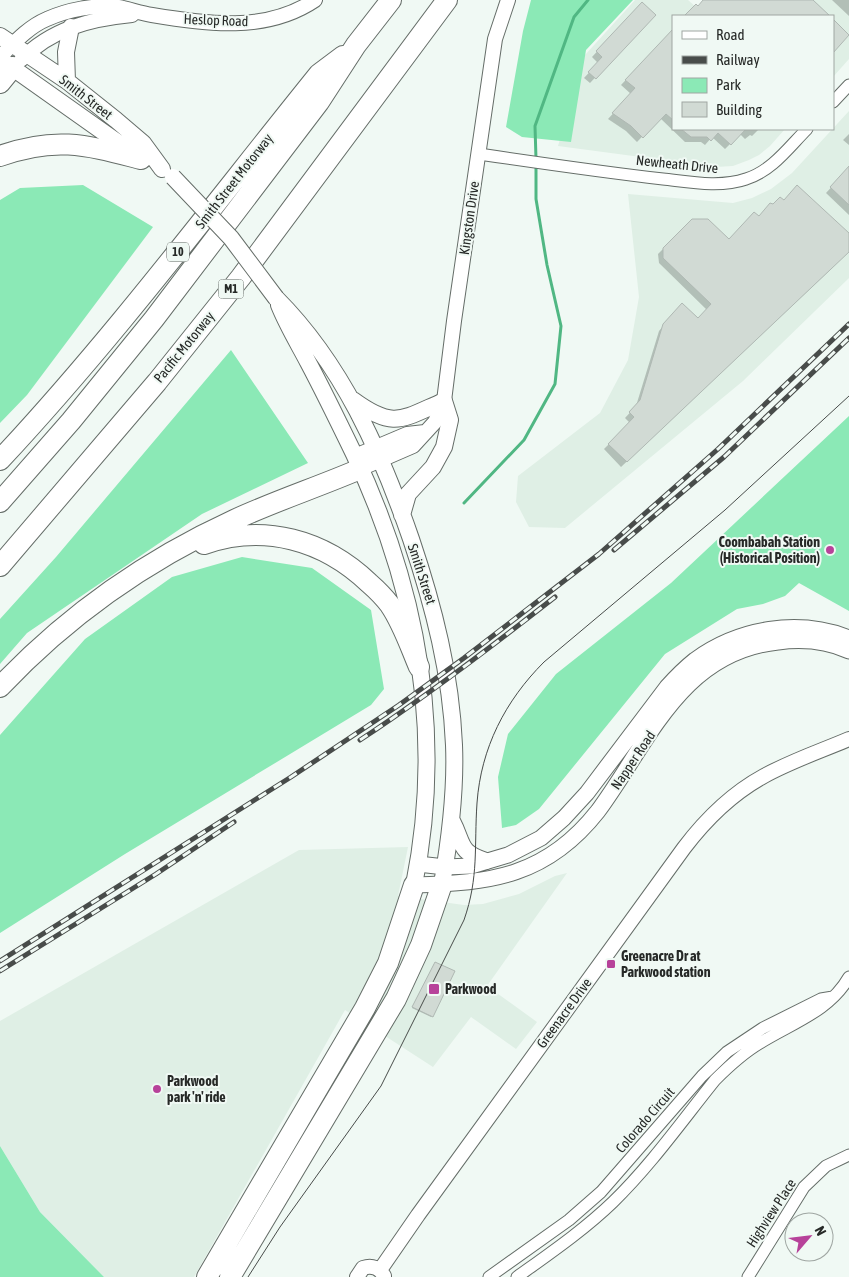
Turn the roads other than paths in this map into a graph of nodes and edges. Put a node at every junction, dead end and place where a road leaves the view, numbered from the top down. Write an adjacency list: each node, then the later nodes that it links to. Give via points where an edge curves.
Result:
1 (315, 0): 5 (street, Heslop Road, via 276,18 236,24)
2 (391, 0): 8 (highway)
3 (447, 0): 29 (highway, Pacific Motorway / M1, via 241,277 157,382)
4 (508, 0): 16 (street, Kingston Drive, via 495,39)
5 (144, 14): 6 (street, Heslop Road, via 104,18); 7 (street, Heslop Road, via 118,7 74,11 47,19)
6 (71, 27): 9 (street, Heslop Road, via 44,40); 11 (main road, via 66,52)
7 (7, 40): 9 (main road, Smith Street); 10 (street, Heslop Road)
8 (356, 45): 24 (highway, Smith Street Motorway / 10, via 319,74 128,314); 26 (highway, via 320,102 154,319)
9 (28, 53): 10 (street, Heslop Road); 11 (main road, Smith Street)
10 (4, 61): 12 (highway); 18 (main road, Smith Street)
11 (67, 81): 19 (main road, Smith Street, via 143,143)
12 (0, 83)
13 (849, 85): 14 (street)
14 (834, 101)
15 (806, 130): 16 (street, Newheath Drive, via 769,168 733,183 721,184)
16 (478, 154): 22 (street, Kingston Drive)
17 (0, 156): 18 (highway, via 31,146 65,143)
18 (141, 159): 19 (main road, Smith Street)
19 (168, 173): 20 (main road, Smith Street, bridge, via 231,238)
20 (276, 298): 21 (main road, Smith Street, via 297,318); 25 (main road, Smith Street)
21 (349, 396): 22 (main road, via 370,413 397,419 412,416); 23 (main road, Smith Street)
22 (444, 401): 23 (street, Kingston Drive, via 435,422 412,446); 27 (main road, via 450,420 444,447 408,494)
23 (378, 453): 25 (street, Kingston Drive); 27 (main road, Smith Street)
24 (0, 460)
25 (357, 462): 28 (highway); 32 (main road, Smith Street, via 402,580)
26 (0, 502)
27 (402, 515): 35 (main road, Smith Street, via 431,601 448,682 455,769)
28 (175, 550): 32 (highway, via 252,535 284,538 332,554 360,575 389,604); 33 (highway, via 111,591 28,659)
29 (0, 566)
30 (849, 638): 36 (main road, Napper Road, via 813,629 776,628 744,635 710,650 667,687 587,793 564,818 531,844)
31 (849, 651): 38 (main road, Napper Road, via 827,644 786,641 756,645 726,657 688,684 676,697 602,806 568,843 534,864 506,875 481,881)
32 (419, 667): 37 (main road, Smith Street, via 428,759)
33 (0, 687)
34 (847, 743): 43 (street, Greenacre Drive, via 764,776 730,798 707,819 541,1045)
35 (452, 821): 36 (main road, via 465,851); 38 (main road, Smith Street)
36 (486, 861): 38 (main road, Napper Road)
37 (418, 864): 38 (main road, Napper Road); 39 (main road, Smith Street)
38 (444, 876): 39 (main road, Napper Road); 45 (highway, via 421,945 396,999)
39 (414, 885): 44 (highway, via 395,946 370,1000)
40 (849, 977): 41 (street, Colorado Circuit)
41 (833, 996): 47 (street, Colorado Circuit, via 763,1028 727,1052 595,1198); 48 (street, Colorado Circuit, via 824,1007 760,1043 727,1068 612,1203)
42 (849, 1155): 49 (street, Highview Place, via 826,1166 804,1187)
43 (382, 1274): 46 (street, via 376,1268 367,1267)
44 (207, 1277)
45 (230, 1277)
46 (357, 1277)
47 (489, 1277)
48 (517, 1277)
49 (748, 1277)

